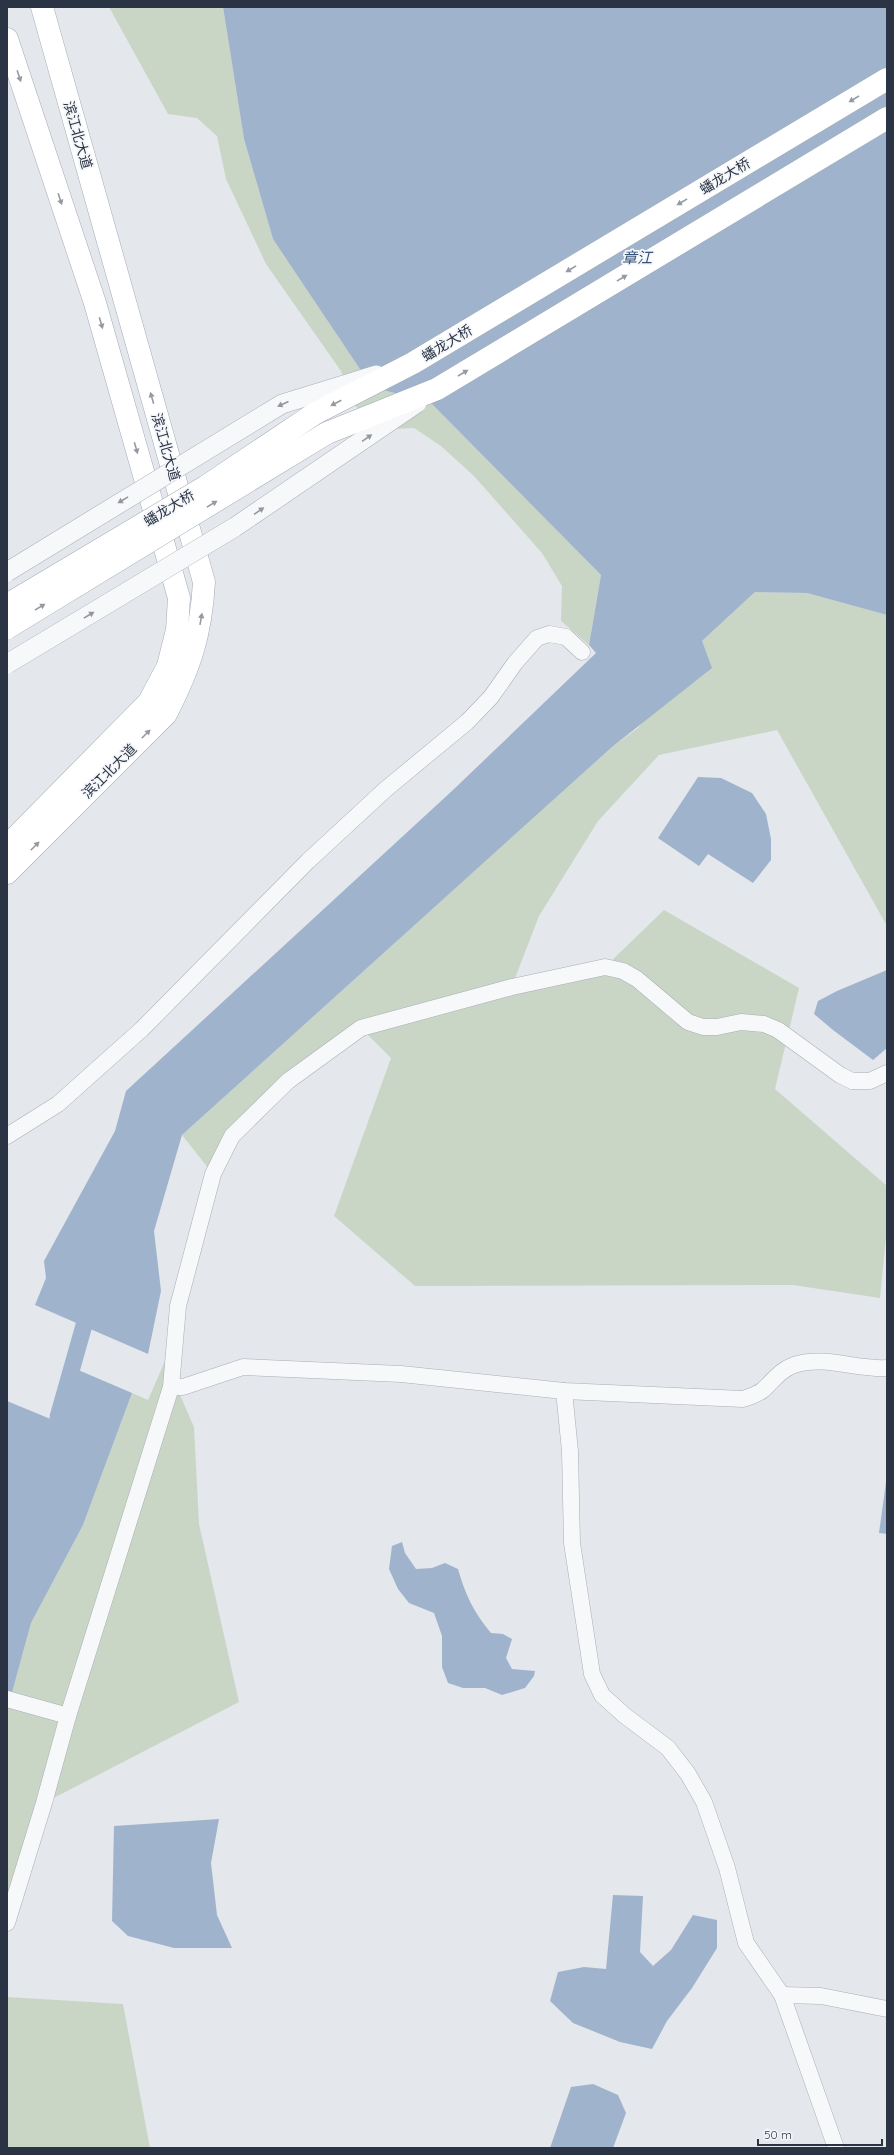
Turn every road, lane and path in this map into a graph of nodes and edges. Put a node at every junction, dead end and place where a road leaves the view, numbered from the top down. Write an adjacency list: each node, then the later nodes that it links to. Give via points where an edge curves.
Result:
1 (42, 7): 13 (main road, 滨江北大道, one-way to 1, via 166,714 194,652 202,615 204,582)
2 (7, 39): 12 (main road, 滨江北大道, one-way to 12, via 95,303 179,598 177,630 168,666 149,702)
3 (887, 79): 5 (main road, 蟠龙大桥, one-way to 5, bridge)
4 (887, 118): 6 (main road, 蟠龙大桥, one-way to 4, bridge)
5 (413, 363): 7 (street, one-way to 7, bridge, via 282,404); 8 (main road, 蟠龙大桥, one-way to 8, bridge, via 314,414 205,487)
6 (437, 389): 9 (main road, 蟠龙大桥, one-way to 6, bridge, via 327,433); 11 (street, one-way to 6, bridge, via 235,527)
7 (7, 572)
8 (7, 605)
9 (7, 628)
10 (582, 652): 15 (street, via 566,637 549,634 537,638 515,663 492,697 467,722 386,789 308,861 142,1029 58,1104)
11 (7, 664)
12 (7, 846)
13 (7, 873)
14 (887, 1073): 17 (street, via 870,1081 852,1081 778,1030 764,1024 741,1022 703,1027 688,1022 637,979 623,971 605,967 512,987 361,1028 288,1081 232,1136 213,1174 180,1298)
15 (7, 1136)
16 (887, 1368): 18 (street, via 821,1363 794,1365 776,1375 762,1391 743,1399)
17 (170, 1387): 18 (street, via 183,1387 243,1367 401,1374); 20 (street)
18 (564, 1391): 22 (street, via 570,1451 572,1543 592,1674 602,1695 668,1748 688,1774 704,1802 727,1868 746,1943)
19 (7, 1700): 20 (street)
20 (68, 1716): 21 (street)
21 (7, 1923)
22 (782, 1995): 23 (street, via 821,1996); 24 (street)
23 (887, 2009)
24 (836, 2148)

